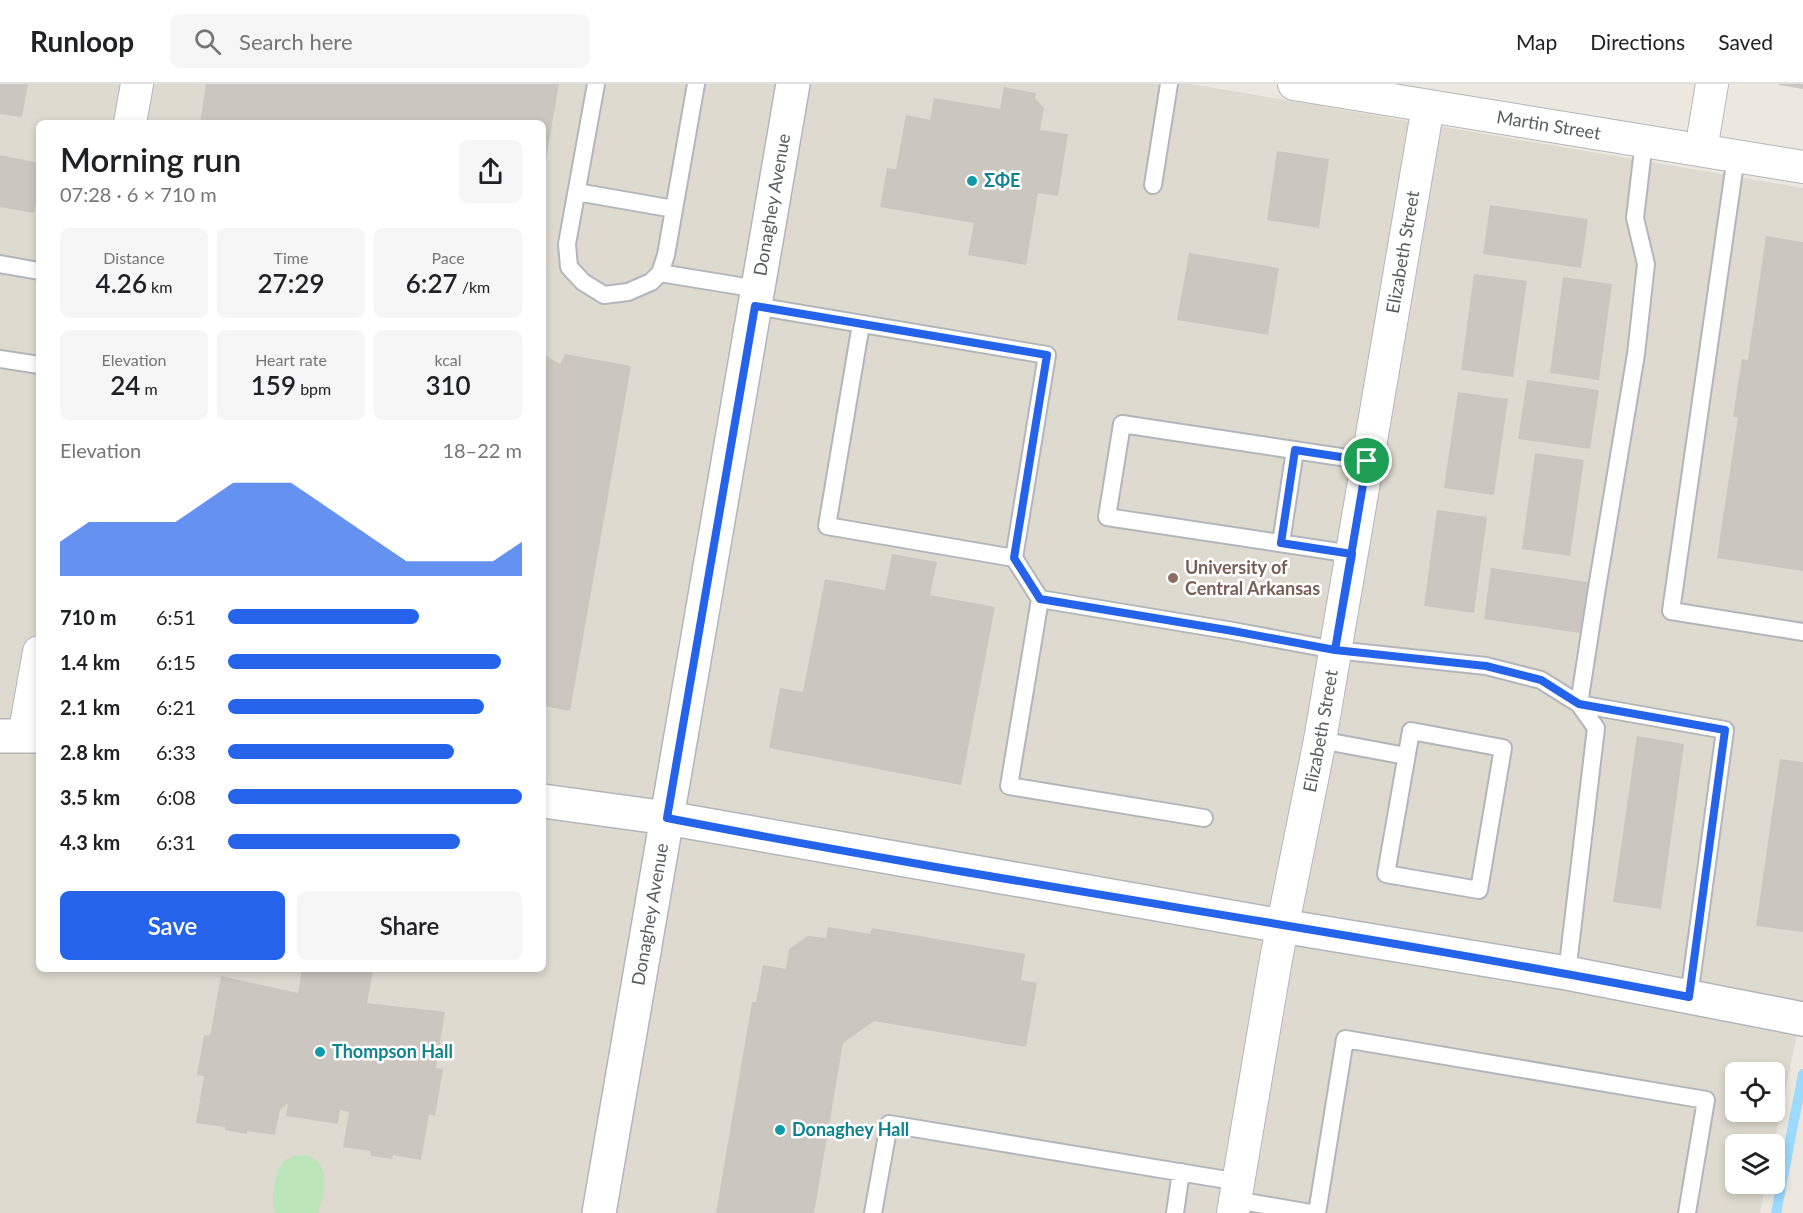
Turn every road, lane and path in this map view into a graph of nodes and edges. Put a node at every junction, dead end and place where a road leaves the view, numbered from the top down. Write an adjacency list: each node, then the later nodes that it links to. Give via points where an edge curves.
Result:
1 (136, 84): 9 (street)
2 (596, 84): 15 (lane)
3 (696, 84): 16 (lane)
4 (793, 84): 20 (street, Donaghey Avenue)
5 (1168, 84): 14 (lane)
6 (1293, 84): 8 (street, Martin Street)
7 (1712, 84): 11 (street)
8 (1428, 106): 10 (street, Martin Street); 25 (street, Elizabeth Street)
9 (130, 120)
10 (1644, 141): 11 (street, Martin Street); 33 (lane, via 1635,218 1646,264 1636,354)
11 (1701, 150): 12 (street, Martin Street)
12 (1736, 156): 13 (street, Martin Street); 30 (lane, via 1671,610)
13 (1803, 167)
14 (1153, 185)
15 (577, 192): 16 (lane); 19 (lane, via 567,244 569,267 583,282 604,295 628,292 651,282)
16 (674, 209): 19 (lane)
17 (0, 264): 18 (lane)
18 (36, 270)
19 (660, 273): 20 (lane)
20 (756, 298): 21 (lane); 38 (street, Donaghey Avenue)
21 (861, 324): 28 (lane, via 1047,355); 28 (lane, via 827,526)
22 (0, 358): 23 (lane)
23 (36, 364)
24 (1295, 450): 25 (lane); 26 (lane); 26 (lane, via 1122,424 1107,517)
25 (1367, 461): 27 (street, Elizabeth Street)
26 (1281, 543): 27 (lane)
27 (1352, 554): 31 (street, Elizabeth Street)
28 (1014, 558): 29 (lane)
29 (1040, 599): 31 (lane); 39 (lane, via 1009,786)
30 (1803, 632)
31 (1335, 650): 33 (lane, via 1486,666 1541,680); 35 (street, Elizabeth Street)
32 (36, 666): 34 (street)
33 (1579, 704): 41 (lane, via 1596,728); 42 (lane, via 1725,730)
34 (21, 736)
35 (1320, 740): 36 (lane); 40 (street, Elizabeth Street)
36 (1406, 756): 36 (lane, via 1411,731 1503,748 1479,890 1386,874)
37 (546, 801): 38 (street)
38 (667, 818): 40 (street); 46 (street, Donaghey Avenue)
39 (1204, 818)
40 (1282, 926): 41 (street); 45 (street, Elizabeth Street)
41 (1568, 973): 42 (street)
42 (1689, 997): 43 (street)
43 (1803, 1019)
44 (1181, 1172): 45 (lane); 47 (lane, via 889,1124); 48 (lane)
45 (1236, 1199): 49 (lane)
46 (599, 1213)
47 (873, 1213)
48 (1175, 1213)
49 (1310, 1213)
50 (1317, 1213): 51 (lane, via 1345,1039 1706,1100)
51 (1688, 1213)

